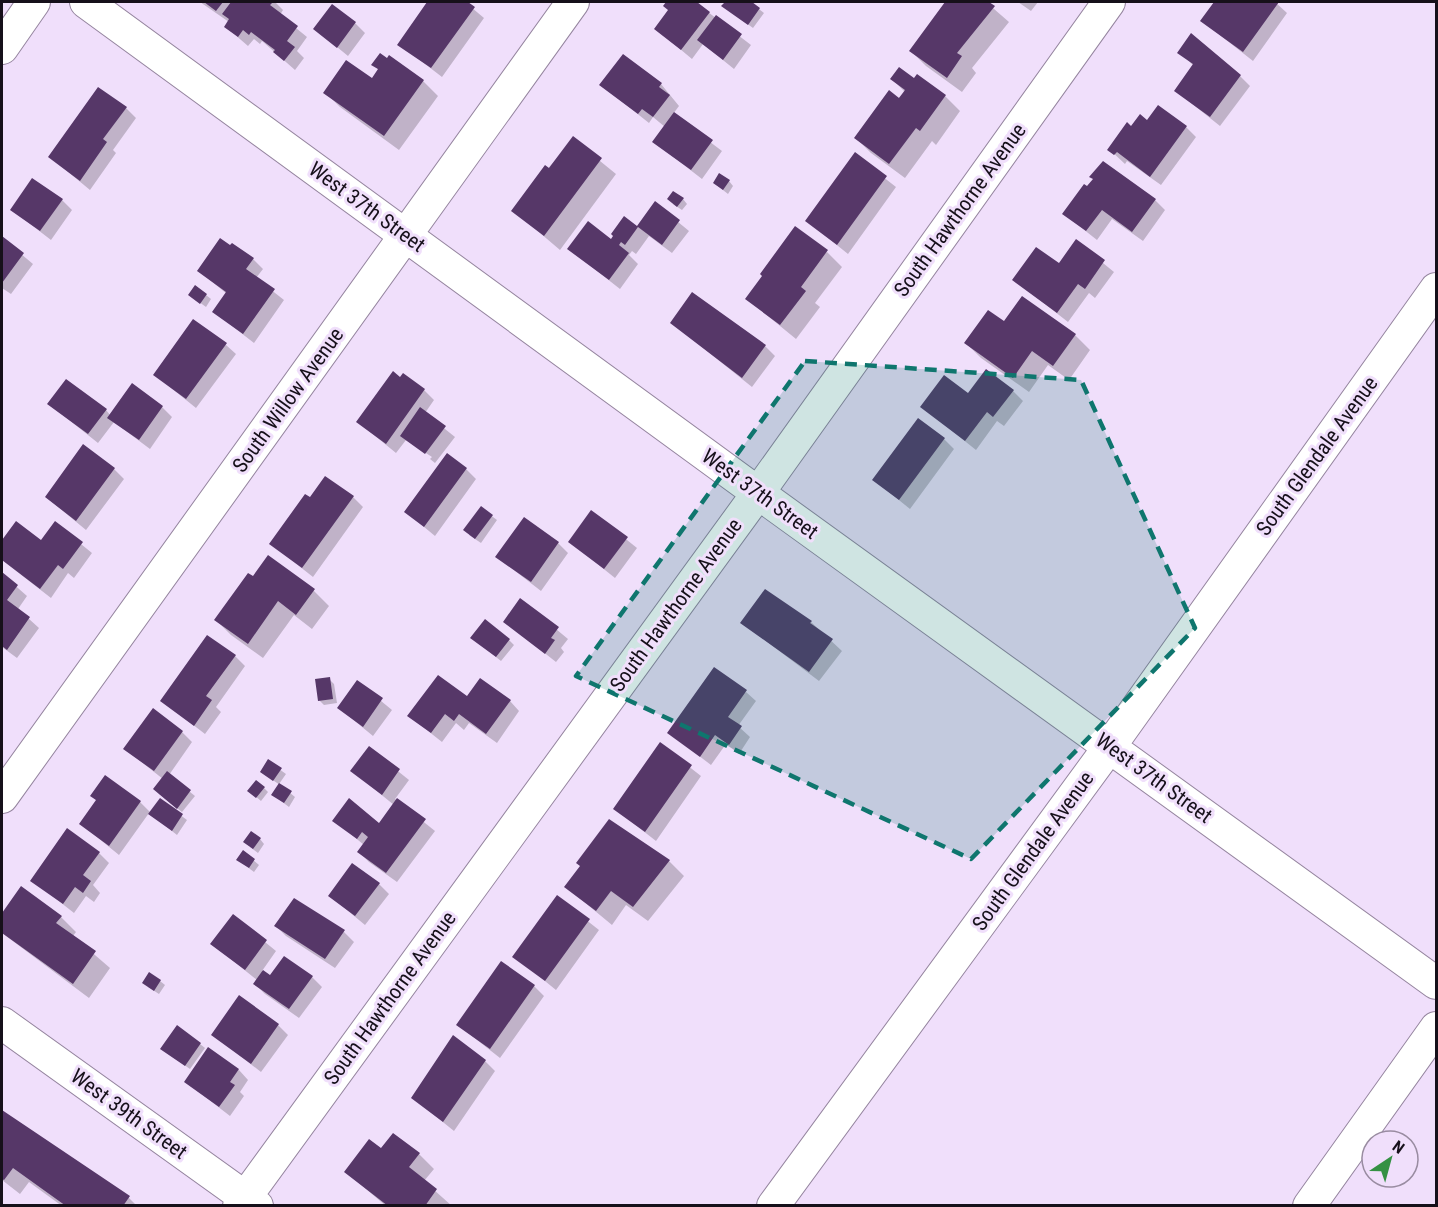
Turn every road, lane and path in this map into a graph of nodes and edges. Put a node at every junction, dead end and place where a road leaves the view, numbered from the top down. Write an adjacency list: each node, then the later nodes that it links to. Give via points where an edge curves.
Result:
1 (34, 2): 5 (street)
2 (86, 2): 6 (street, West 37th Street)
3 (573, 2): 6 (street, South Willow Avenue)
4 (1110, 2): 8 (street, South Hawthorne Avenue)
5 (2, 48)
6 (406, 236): 8 (street, West 37th Street); 10 (street, South Willow Avenue)
7 (1437, 289): 9 (street, South Glendale Avenue)
8 (758, 493): 9 (street, West 37th Street); 14 (street, South Hawthorne Avenue)
9 (1110, 746): 11 (street, West 37th Street); 15 (street, South Glendale Avenue)
10 (2, 797)
11 (1437, 983)
12 (2, 1023): 14 (street, West 39th Street)
13 (1437, 1028): 16 (street)
14 (247, 1203)
15 (773, 1206)
16 (1308, 1206)

